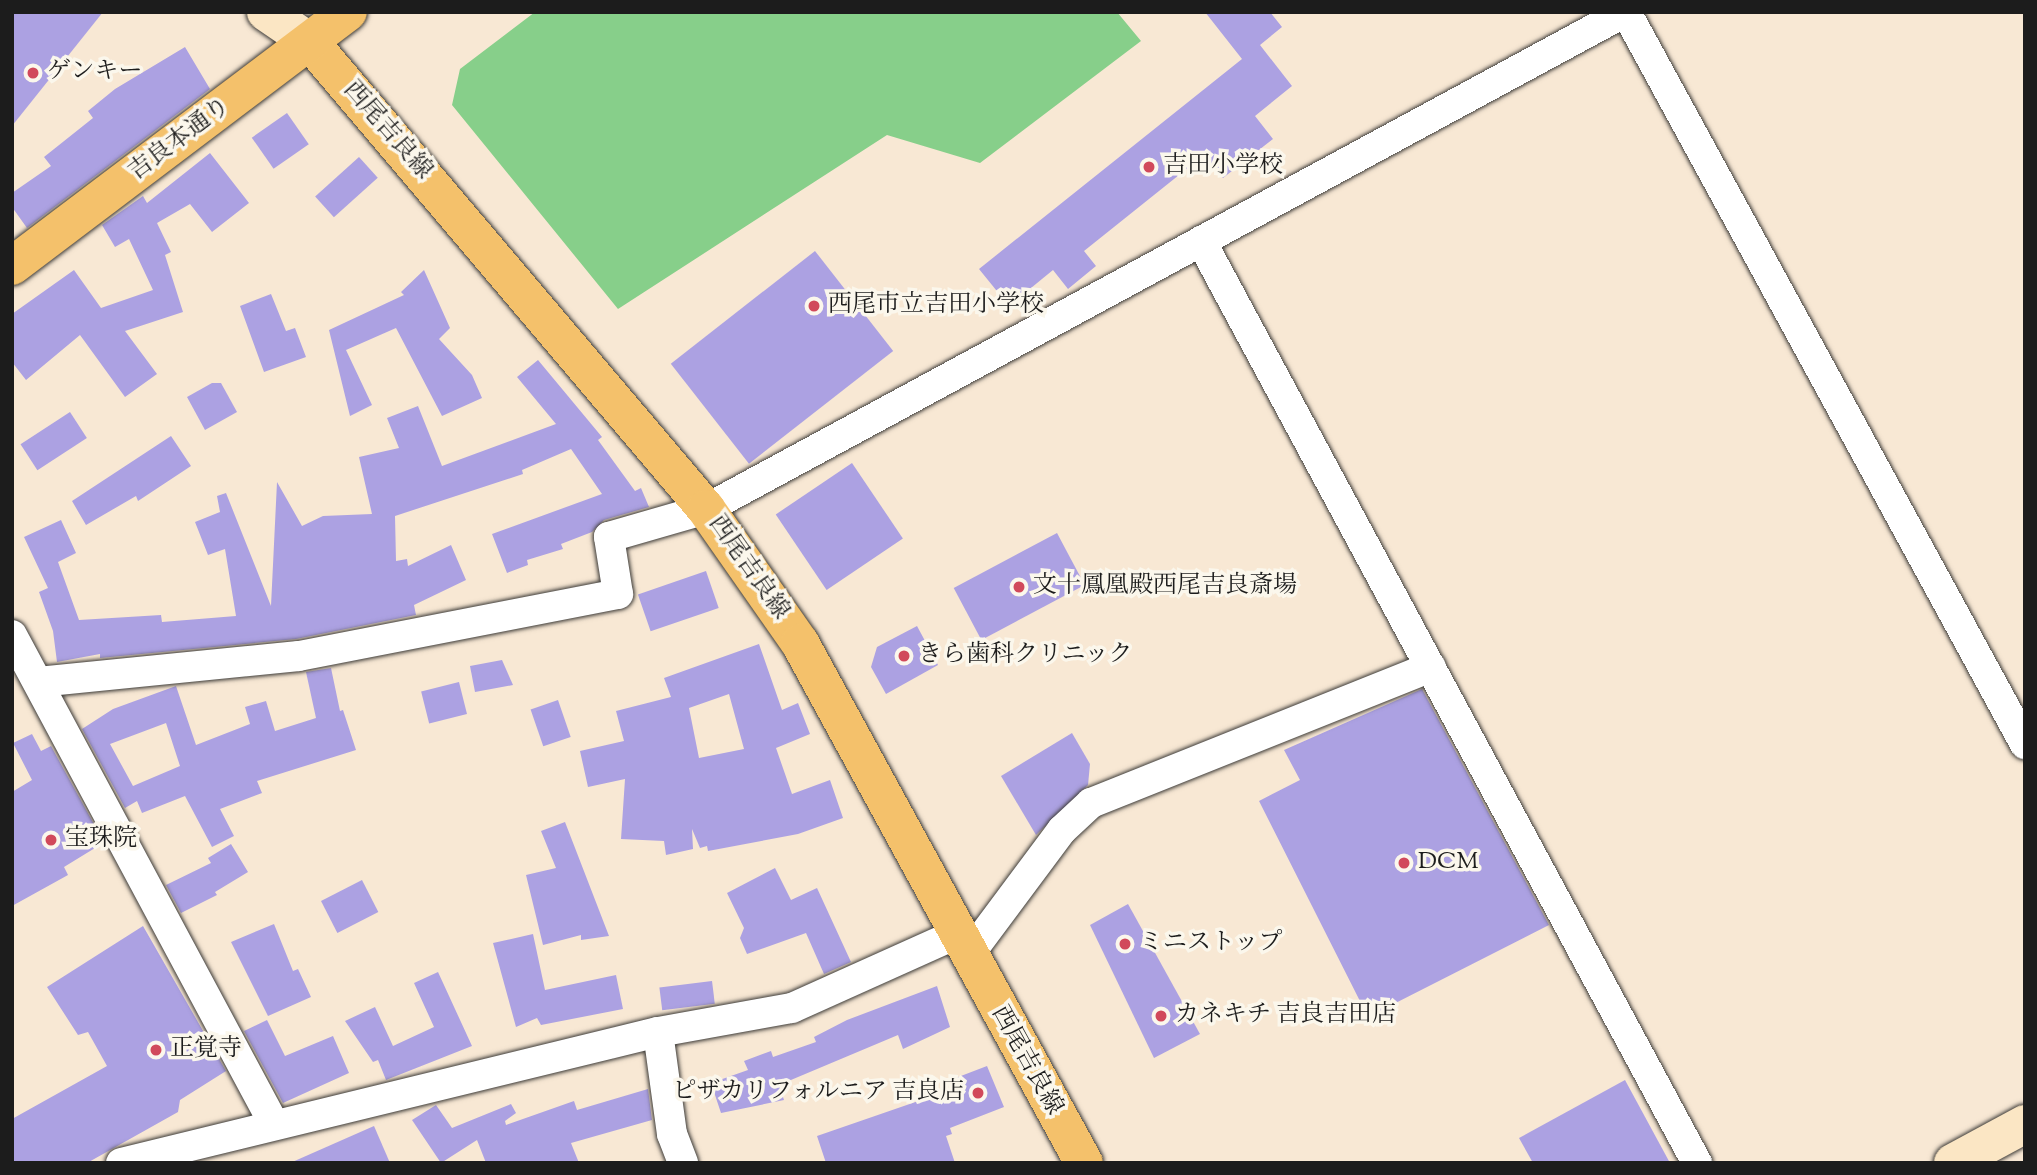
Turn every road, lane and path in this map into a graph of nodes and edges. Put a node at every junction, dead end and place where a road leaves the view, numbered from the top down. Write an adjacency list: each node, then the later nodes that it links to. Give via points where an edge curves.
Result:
1 (266, 12): 4 (street)
2 (348, 12): 4 (main road, 吉良本通り)
3 (1626, 12): 5 (street); 11 (street)
4 (310, 42): 6 (main road, 吉良本通り); 7 (main road, 西尾吉良線)
5 (1200, 241): 7 (street); 9 (street)
6 (12, 266)
7 (706, 509): 10 (street, via 609,537 618,594 299,656); 12 (main road, 西尾吉良線, via 800,643)
8 (12, 635): 10 (street)
9 (1431, 667): 12 (street, via 1091,803); 19 (street)
10 (38, 681): 14 (street)
11 (2025, 744)
12 (963, 945): 13 (street, via 792,1007); 18 (main road, 西尾吉良線)
13 (658, 1032): 14 (street); 17 (street, via 672,1134)
14 (274, 1124): 16 (street)
15 (2025, 1124): 20 (street)
16 (121, 1163)
17 (683, 1163)
18 (1084, 1163)
19 (1697, 1163)
20 (1953, 1163)

